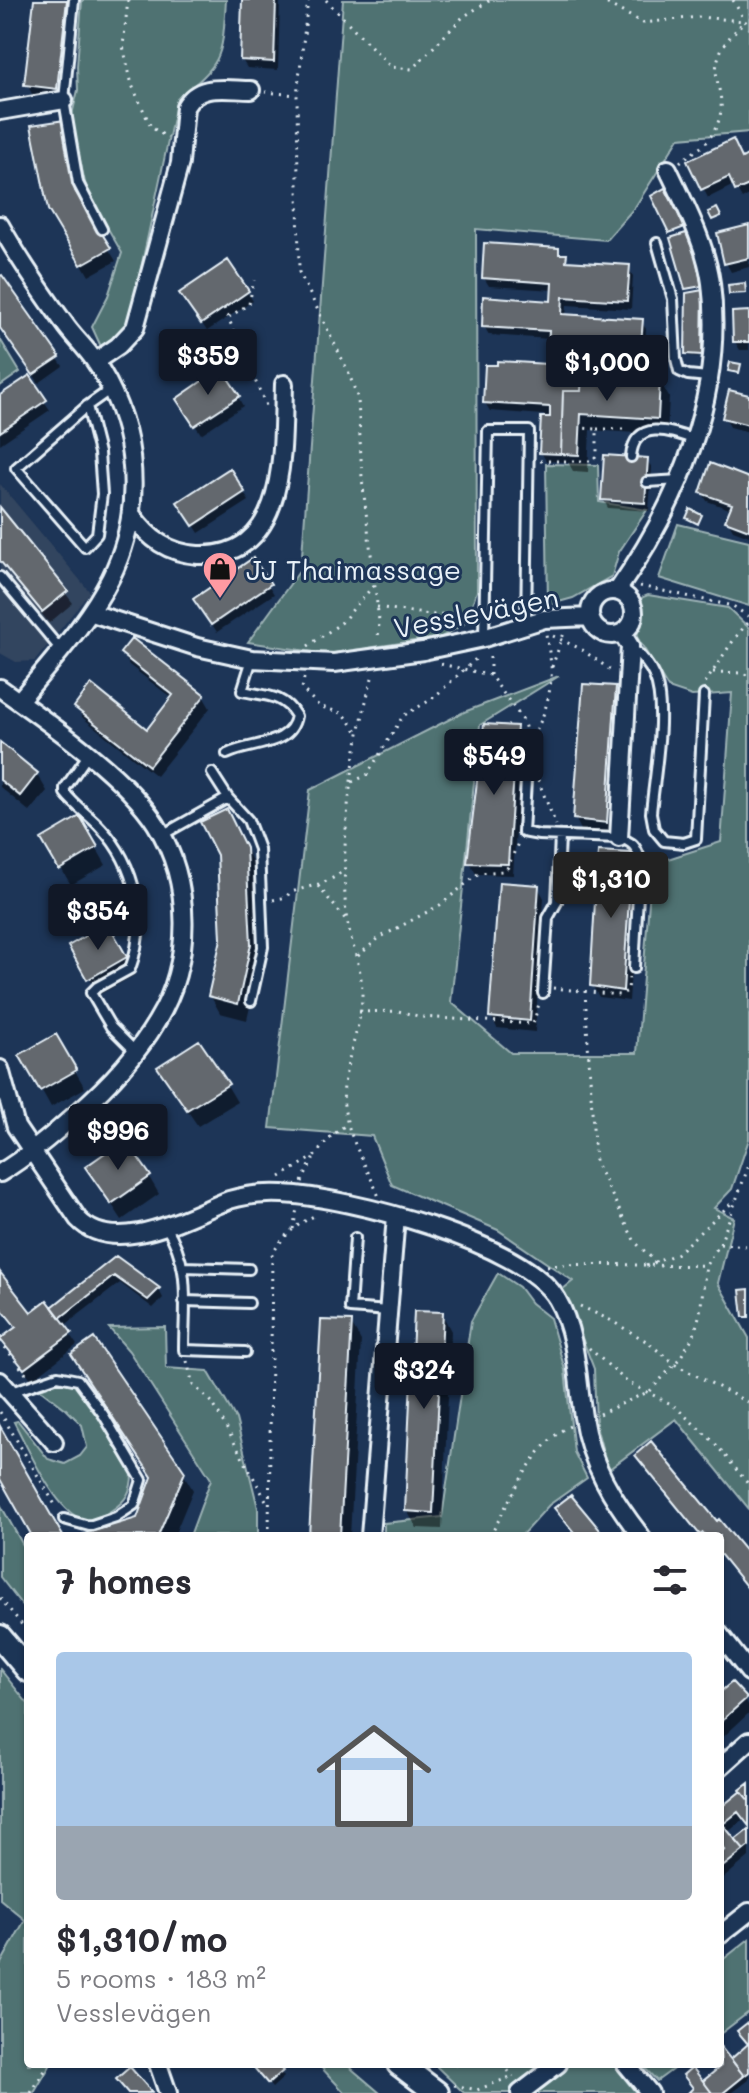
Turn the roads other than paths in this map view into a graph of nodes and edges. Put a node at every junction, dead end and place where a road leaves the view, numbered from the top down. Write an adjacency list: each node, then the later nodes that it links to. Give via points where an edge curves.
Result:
1 (74, 0): 3 (lane)
2 (251, 90): 9 (street, via 206,89 185,107 180,163 135,328)
3 (64, 100): 4 (street); 7 (lane, via 78,183)
4 (0, 111)
5 (668, 169): 10 (street, via 711,281 714,339)
6 (0, 225): 9 (street)
7 (102, 229)
8 (657, 243): 10 (lane, via 673,299 679,371)
9 (96, 361): 12 (street)
10 (708, 377): 14 (street)
11 (284, 384): 18 (street, via 276,493 265,520 248,540 227,552 186,554 155,541)
12 (111, 389): 13 (lane); 18 (street, via 127,429)
13 (87, 406): 13 (lane, via 16,468 85,547 97,534 102,494)
14 (695, 441): 15 (lane, via 648,430 634,442); 16 (street)
15 (631, 457)
16 (681, 480): 17 (lane); 20 (street)
17 (647, 482)
18 (132, 515): 21 (street, via 115,572)
19 (0, 577): 26 (lane)
20 (621, 586): 22 (street, Vesslevägen, via 596,597); 25 (street, via 635,614)
21 (92, 613): 26 (street); 27 (street, Vesslevägen)
22 (590, 617): 23 (street, Vesslevägen); 25 (street, Vesslevägen, via 602,633)
23 (526, 625): 24 (street, Vesslevägen); 24 (lane, via 529,431 488,431)
24 (484, 638): 27 (street, Vesslevägen, bridge, via 334,663)
25 (626, 640): 29 (lane, via 654,675 661,701 651,813 654,829 664,841 696,839); 38 (street)
26 (61, 650): 30 (street)
27 (252, 659): 32 (lane, via 242,691 281,699 296,716 295,723 279,740)
28 (0, 688): 30 (street)
29 (704, 695)
30 (19, 701): 33 (street)
31 (528, 750): 37 (lane, via 523,832)
32 (227, 754)
33 (88, 755): 36 (street, via 130,790); 42 (lane, via 65,793 106,833 131,875 139,926 130,969 91,993 111,1027)
34 (212, 773): 35 (lane)
35 (228, 798): 36 (lane); 41 (lane, via 248,820 259,849 263,947)
36 (162, 835): 42 (street, via 181,888 184,946 158,1020)
37 (560, 836): 38 (lane); 40 (lane, via 557,902 548,918)
38 (619, 838): 39 (lane, via 631,841 640,859)
39 (634, 968)
40 (543, 993)
41 (251, 1001)
42 (135, 1051): 44 (street, via 96,1097)
43 (0, 1069): 44 (street, via 16,1127)
44 (33, 1151): 45 (street); 47 (street, via 87,1228 127,1236)
45 (0, 1173)
46 (388, 1214): 47 (street, via 273,1194 229,1200); 53 (street); 59 (street, via 493,1249 533,1273 557,1299 570,1336 583,1420 597,1467)
47 (165, 1224): 49 (lane)
48 (355, 1238): 53 (lane, via 350,1308)
49 (184, 1267): 50 (lane); 51 (lane)
50 (249, 1269)
51 (184, 1301): 52 (lane); 54 (lane, via 184,1350)
52 (249, 1303)
53 (389, 1311): 58 (street)
54 (245, 1352)
55 (5, 1387): 56 (street); 57 (lane, via 58,1376 78,1380 142,1480 134,1505 116,1517 89,1526)
56 (54, 1442)
57 (64, 1519)
58 (370, 1532)
59 (638, 1532)
60 (0, 1637): 62 (main road)
61 (724, 1640): 63 (street)
62 (24, 1665)
63 (749, 1672)
64 (749, 1741): 65 (street)
65 (724, 1763)
66 (749, 1912): 67 (street)
67 (724, 1932)
68 (159, 2068): 73 (street)
69 (394, 2068): 74 (main road)
70 (404, 2068): 75 (main road)
71 (553, 2068): 76 (street)
72 (629, 2068): 77 (street)
73 (168, 2093)
74 (416, 2093)
75 (436, 2093)
76 (520, 2093)
77 (650, 2093)

